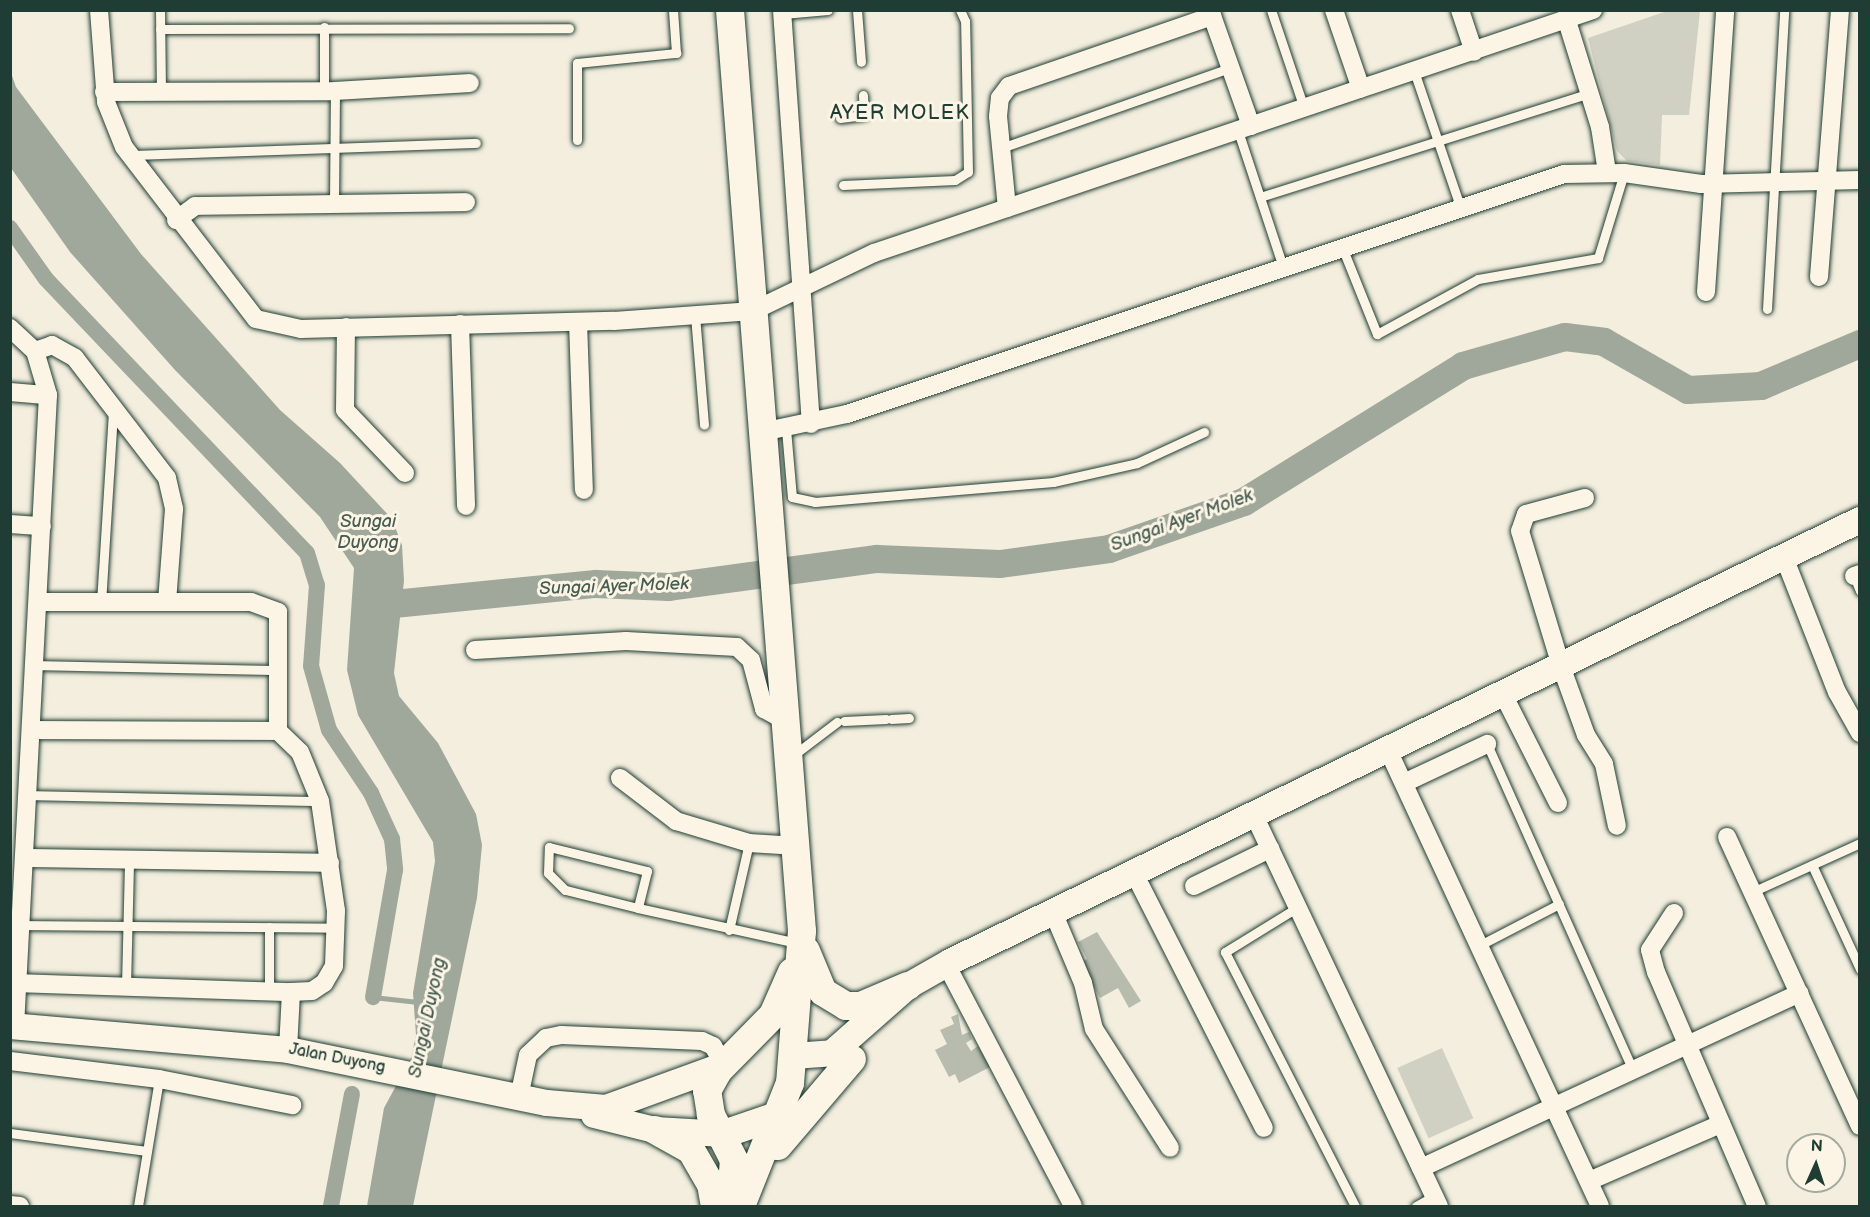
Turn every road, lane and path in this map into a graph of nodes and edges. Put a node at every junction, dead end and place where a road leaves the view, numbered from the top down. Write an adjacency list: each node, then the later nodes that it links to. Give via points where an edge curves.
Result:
1 (99, 10): 28 (street)
2 (159, 10): 20 (lane)
3 (673, 10): 36 (lane, via 676,53 577,63)
4 (730, 10): 59 (main road)
5 (828, 10): 15 (lane)
6 (857, 10): 22 (lane)
7 (960, 10): 46 (lane, via 965,21 968,172 956,180)
8 (1271, 10): 32 (lane)
9 (1334, 10): 26 (street)
10 (1460, 10): 21 (street)
11 (1593, 10): 17 (street)
12 (1725, 10): 45 (street)
13 (1784, 10): 44 (lane)
14 (1840, 10): 43 (street)
15 (782, 12): 56 (street)
16 (1211, 13): 23 (street); 39 (street, via 1009,86 1000,98)
17 (1567, 21): 21 (street); 30 (street)
18 (324, 27): 19 (lane); 20 (lane); 27 (lane)
19 (569, 28)
20 (160, 29): 29 (lane)
21 (1474, 52): 24 (street)
22 (861, 62)
23 (1230, 68): 34 (street); 39 (lane)
24 (1414, 71): 26 (street); 35 (lane)
25 (470, 84): 27 (street)
26 (1361, 89): 32 (street)
27 (330, 91): 29 (street); 38 (lane)
28 (104, 92): 29 (street); 40 (street, via 111,123)
29 (161, 93)
30 (1590, 93): 35 (lane); 41 (street)
31 (863, 95): 33 (lane, via 864,115)
32 (1304, 108): 34 (street)
33 (840, 118)
34 (1244, 128): 47 (lane); 51 (street)
35 (1437, 139): 47 (lane); 50 (lane)
36 (577, 140)
37 (476, 143): 38 (lane)
38 (334, 144): 40 (lane); 49 (lane)
39 (1001, 148): 51 (street)
40 (128, 155): 52 (street)
41 (1616, 172): 45 (street); 50 (street, via 1564,174); 53 (lane, via 1598,258 1478,279 1377,334)
42 (1860, 180): 43 (street)
43 (1825, 181): 44 (street); 55 (street)
44 (1771, 182): 45 (street); 58 (lane)
45 (1716, 183): 57 (street)
46 (843, 185)
47 (1260, 197): 54 (lane)
48 (466, 202): 49 (street)
49 (334, 204): 52 (street, via 195,206)
50 (1460, 206): 53 (street)
51 (1007, 208): 56 (street, via 874,253)
52 (176, 220): 63 (street, via 256,318 281,328)
53 (1342, 247): 54 (street)
54 (1283, 267): 69 (street)
55 (1819, 277)
56 (799, 288): 59 (street); 69 (street)
57 (1706, 292)
58 (1767, 309)
59 (753, 311): 60 (street); 71 (main road)
60 (695, 315): 61 (street); 70 (lane)
61 (578, 322): 62 (street); 74 (street)
62 (460, 324): 63 (street); 76 (street)
63 (346, 327): 73 (street, via 345,410)
64 (11, 329): 65 (street)
65 (34, 351): 67 (street); 68 (street, via 52,345 65,349)
66 (10, 392): 67 (street)
67 (48, 395): 79 (street)
68 (113, 407): 82 (street, via 172,491); 83 (lane)
69 (811, 424): 71 (street)
70 (704, 425)
71 (774, 430): 72 (lane, via 789,490 800,501 1053,482 1137,463); 90 (main road, via 771,552)
72 (1204, 432)
73 (405, 473)
74 (584, 490)
75 (1585, 498): 86 (street, via 1526,514 1520,531)
76 (466, 506)
77 (1860, 520): 80 (main road)
78 (10, 524): 79 (street)
79 (42, 526): 81 (street)
80 (1784, 557): 86 (main road); 93 (street, via 1837,692)
81 (40, 602): 83 (street); 85 (street)
82 (167, 602): 83 (street); 87 (street, via 268,604 278,612)
83 (102, 603)
84 (476, 650): 90 (street, via 626,641 737,647 751,660 764,709)
85 (36, 665): 87 (lane); 91 (street)
86 (1561, 666): 88 (main road); 103 (street, via 1586,735 1604,764)
87 (279, 670): 92 (street)
88 (1503, 694): 95 (main road); 101 (street)
89 (909, 718): 96 (lane, via 840,722)
90 (786, 720): 96 (main road)
91 (33, 730): 92 (street); 99 (street)
92 (278, 731): 100 (street, via 300,752)
93 (1860, 733)
94 (1487, 744): 98 (street); 116 (lane)
95 (1388, 750): 98 (street); 102 (main road)
96 (789, 758): 107 (main road)
97 (620, 778): 105 (street, via 676,821)
98 (1404, 783): 127 (street)
99 (29, 795): 100 (lane); 109 (street)
100 (320, 801): 111 (street)
101 (1558, 803)
102 (1254, 815): 108 (street); 113 (main road)
103 (1617, 826)
104 (1727, 837): 115 (street)
105 (749, 843): 107 (street); 125 (lane)
106 (1860, 843): 112 (lane)
107 (797, 846): 126 (main road)
108 (1270, 849): 114 (street); 118 (street)
109 (24, 858): 110 (street); 122 (street)
110 (129, 860): 111 (street); 121 (lane)
111 (330, 863): 124 (street)
112 (1812, 865): 115 (lane); 129 (lane)
113 (1134, 873): 119 (main road); 152 (street)
114 (1194, 886)
115 (1752, 892): 135 (street)
116 (1559, 904): 127 (lane); 143 (lane)
117 (638, 908): 117 (lane, via 647,871 549,848 548,873 565,890); 125 (lane)
118 (1298, 908): 158 (street); 168 (lane, via 1225,952)
119 (1053, 912): 128 (main road); 156 (street, via 1083,983 1094,1029)
120 (1674, 913): 137 (street, via 1650,950)
121 (128, 924): 122 (lane); 123 (lane); 131 (lane)
122 (18, 925): 130 (street)
123 (269, 927): 124 (lane); 133 (lane)
124 (336, 928): 134 (street, via 333,966 324,983 312,991)
125 (729, 930): 126 (lane)
126 (799, 937): 132 (main road, via 815,978 832,1001 861,1006); 139 (main road); 142 (main road, via 786,992 774,1016)
127 (1480, 945): 148 (street)
128 (940, 968): 132 (main road); 140 (main road); 167 (street)
129 (1860, 969)
130 (16, 982): 131 (street); 136 (street)
131 (126, 986): 133 (street)
132 (908, 986): 139 (main road, via 838,1050 820,1056)
133 (268, 990): 134 (street)
134 (291, 992): 138 (street)
135 (1799, 993): 137 (street); 151 (street)
136 (13, 1026): 138 (main road, Jalan Duyong)
137 (1687, 1045): 143 (street); 150 (street)
138 (288, 1050): 145 (main road, Jalan Duyong)
139 (793, 1056): 142 (main road, via 760,1054); 149 (main road)
140 (852, 1059): 149 (main road); 160 (main road)
141 (10, 1061): 144 (street)
142 (724, 1065): 145 (street, via 713,1046 702,1041 562,1035 541,1042 528,1055); 146 (main road, Jalan Duyong, via 628,1105 606,1108); 155 (main road, via 707,1091 711,1115)
143 (1633, 1070): 148 (street)
144 (159, 1079): 147 (street); 157 (lane)
145 (519, 1097): 146 (main road, Jalan Duyong)
146 (547, 1103): 153 (main road)
147 (292, 1105)
148 (1554, 1107): 158 (street); 159 (street)
149 (782, 1114): 155 (main road); 160 (main road)
150 (1721, 1124): 159 (street); 171 (street)
151 (1860, 1126)
152 (1264, 1128)
153 (655, 1130): 155 (main road); 165 (main road, via 691,1150 711,1184)
154 (10, 1133): 157 (lane)
155 (724, 1134): 166 (main road, via 736,1176)
156 (1170, 1149)
157 (147, 1151): 164 (lane)
158 (1421, 1168): 161 (street)
159 (1588, 1181): 170 (street)
160 (746, 1196)
161 (1436, 1201): 169 (lane)
162 (10, 1205): 163 (street)
163 (20, 1206)
164 (138, 1206)
165 (715, 1206)
166 (730, 1206)
167 (1073, 1206)
168 (1355, 1206)
169 (1416, 1206)
170 (1600, 1206)
171 (1757, 1206)

